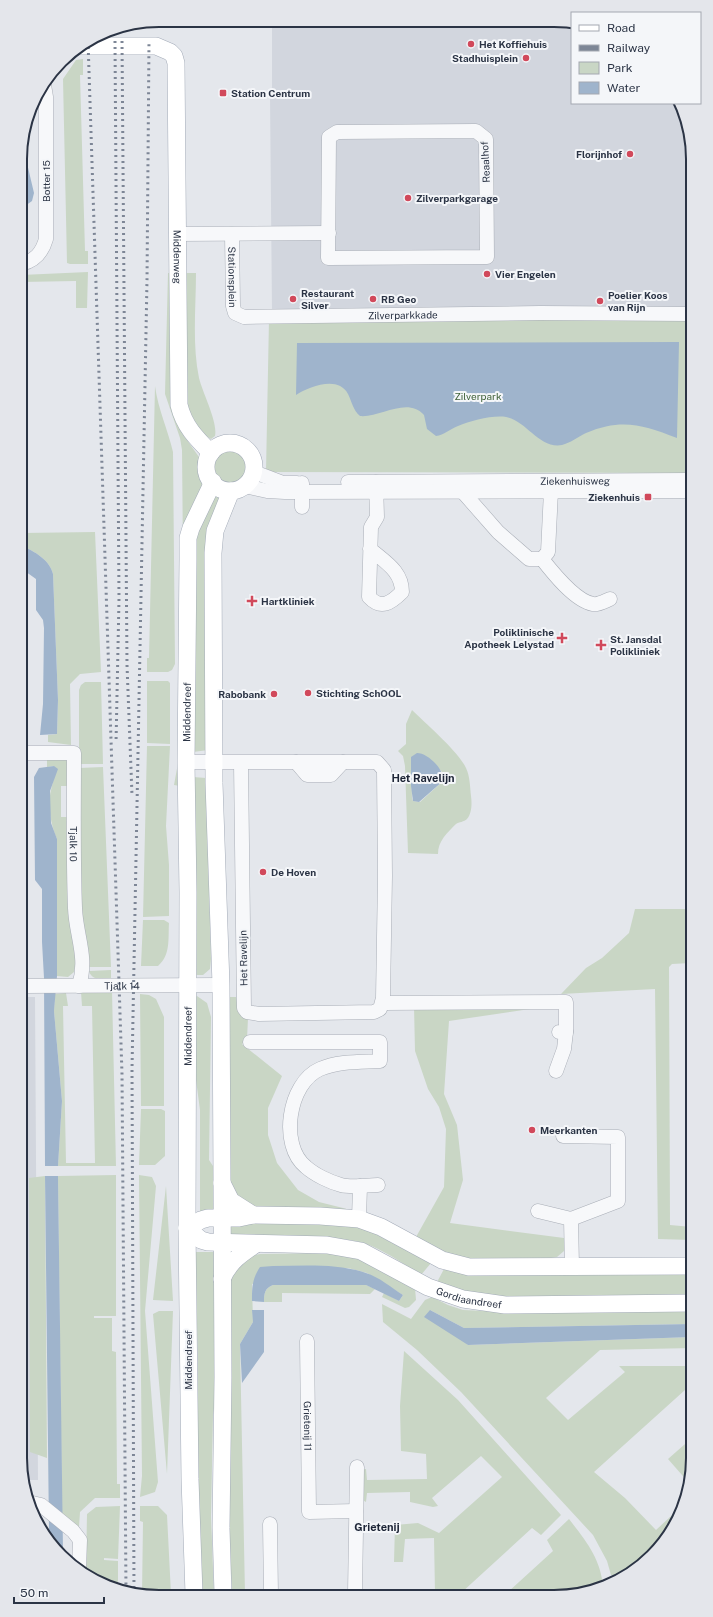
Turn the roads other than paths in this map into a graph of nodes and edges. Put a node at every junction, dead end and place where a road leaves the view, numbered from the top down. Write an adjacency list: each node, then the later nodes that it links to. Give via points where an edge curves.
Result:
1 (91, 46): 4 (main road, Middenweg, via 156,46 174,56 177,77)
2 (45, 93): 6 (street, Botter 15, via 46,240 39,254)
3 (329, 233): 3 (street, Reaalhof, via 328,258 487,257 486,139 476,131 337,132 328,137); 5 (street, Stationsplein)
4 (178, 234): 5 (street, Stationsplein); 9 (main road, Middenweg, via 179,405 185,425)
5 (232, 234): 8 (street, Stationsplein, via 235,313 244,317)
6 (27, 262)
7 (686, 314): 8 (street, Zilverparkkade, via 540,313)
8 (266, 317)
9 (211, 453): 11 (main road, via 206,467); 12 (main road, via 225,444 239,444 250,452 253,459)
10 (686, 480): 13 (street, Ziekenhuisweg)
11 (212, 482): 12 (main road, via 218,487); 23 (main road, Middendreef, via 188,538)
12 (243, 483): 15 (street, Ziekenhuisweg, via 267,491); 24 (main road, via 218,520 214,540)
13 (462, 486): 14 (street, Ziekenhuisweg); 17 (street, Ziekenhuisweg); 20 (street, via 498,532 529,559)
14 (376, 487): 15 (street, Ziekenhuisweg); 19 (street, via 377,517 371,526)
15 (303, 488): 18 (street)
16 (686, 490): 17 (street, Ziekenhuisweg)
17 (551, 491): 20 (street, Ziekenhuisweg, via 548,552)
18 (302, 507)
19 (370, 549)
20 (542, 559): 21 (street, via 582,600 593,604)
21 (610, 599)
22 (27, 753): 28 (street, Tjalk 10, via 74,753 75,907 84,969)
23 (186, 762): 24 (street); 26 (main road, Middendreef)
24 (214, 763): 25 (street); 29 (main road)
25 (241, 763): 30 (street, Het Ravelijn, via 244,1008 247,1012 259,1014 374,1012 380,1009); 30 (street, via 296,762 307,775 331,775 343,762 377,762 384,770)
26 (188, 985): 28 (street, Tjalk 14); 29 (street, Tjalk 14); 42 (main road, Middendreef)
27 (27, 986): 28 (street, Tjalk 14)
28 (79, 986)
29 (221, 986): 34 (main road)
30 (383, 1003): 32 (street, via 566,1002 562,1032 564,1049)
31 (250, 1042): 36 (street, via 380,1042 380,1060 343,1063 318,1069 305,1082 294,1099 290,1116 290,1135 294,1152 305,1167 342,1186)
32 (556, 1070)
33 (563, 1136): 41 (street, via 618,1137 618,1201)
34 (222, 1183): 38 (main road, via 231,1200); 39 (main road)
35 (378, 1185): 36 (street)
36 (360, 1186): 40 (street)
37 (538, 1211): 41 (street)
38 (252, 1215): 39 (main road); 40 (main road)
39 (222, 1218): 42 (main road, via 201,1220); 43 (main road)
40 (359, 1219): 46 (main road, via 381,1227 442,1260 469,1267)
41 (571, 1219): 46 (street)
42 (187, 1228): 43 (main road, Gordiaandreef, via 201,1240); 55 (main road, Middendreef)
43 (222, 1244): 44 (main road, Gordiaandreef); 47 (main road)
44 (256, 1244): 47 (main road, via 236,1257); 48 (main road, Gordiaandreef, via 327,1245 361,1251 428,1287 463,1299 505,1305)
45 (686, 1266): 46 (main road)
46 (572, 1267)
47 (222, 1279): 56 (main road)
48 (686, 1303)
49 (307, 1341): 52 (street, Grietenij 11, via 309,1512)
50 (357, 1467): 52 (street)
51 (36, 1507): 54 (street, via 73,1531 80,1540)
52 (356, 1512): 58 (street)
53 (270, 1524): 57 (street)
54 (79, 1563)
55 (194, 1590)
56 (223, 1590)
57 (271, 1590)
58 (355, 1590)

